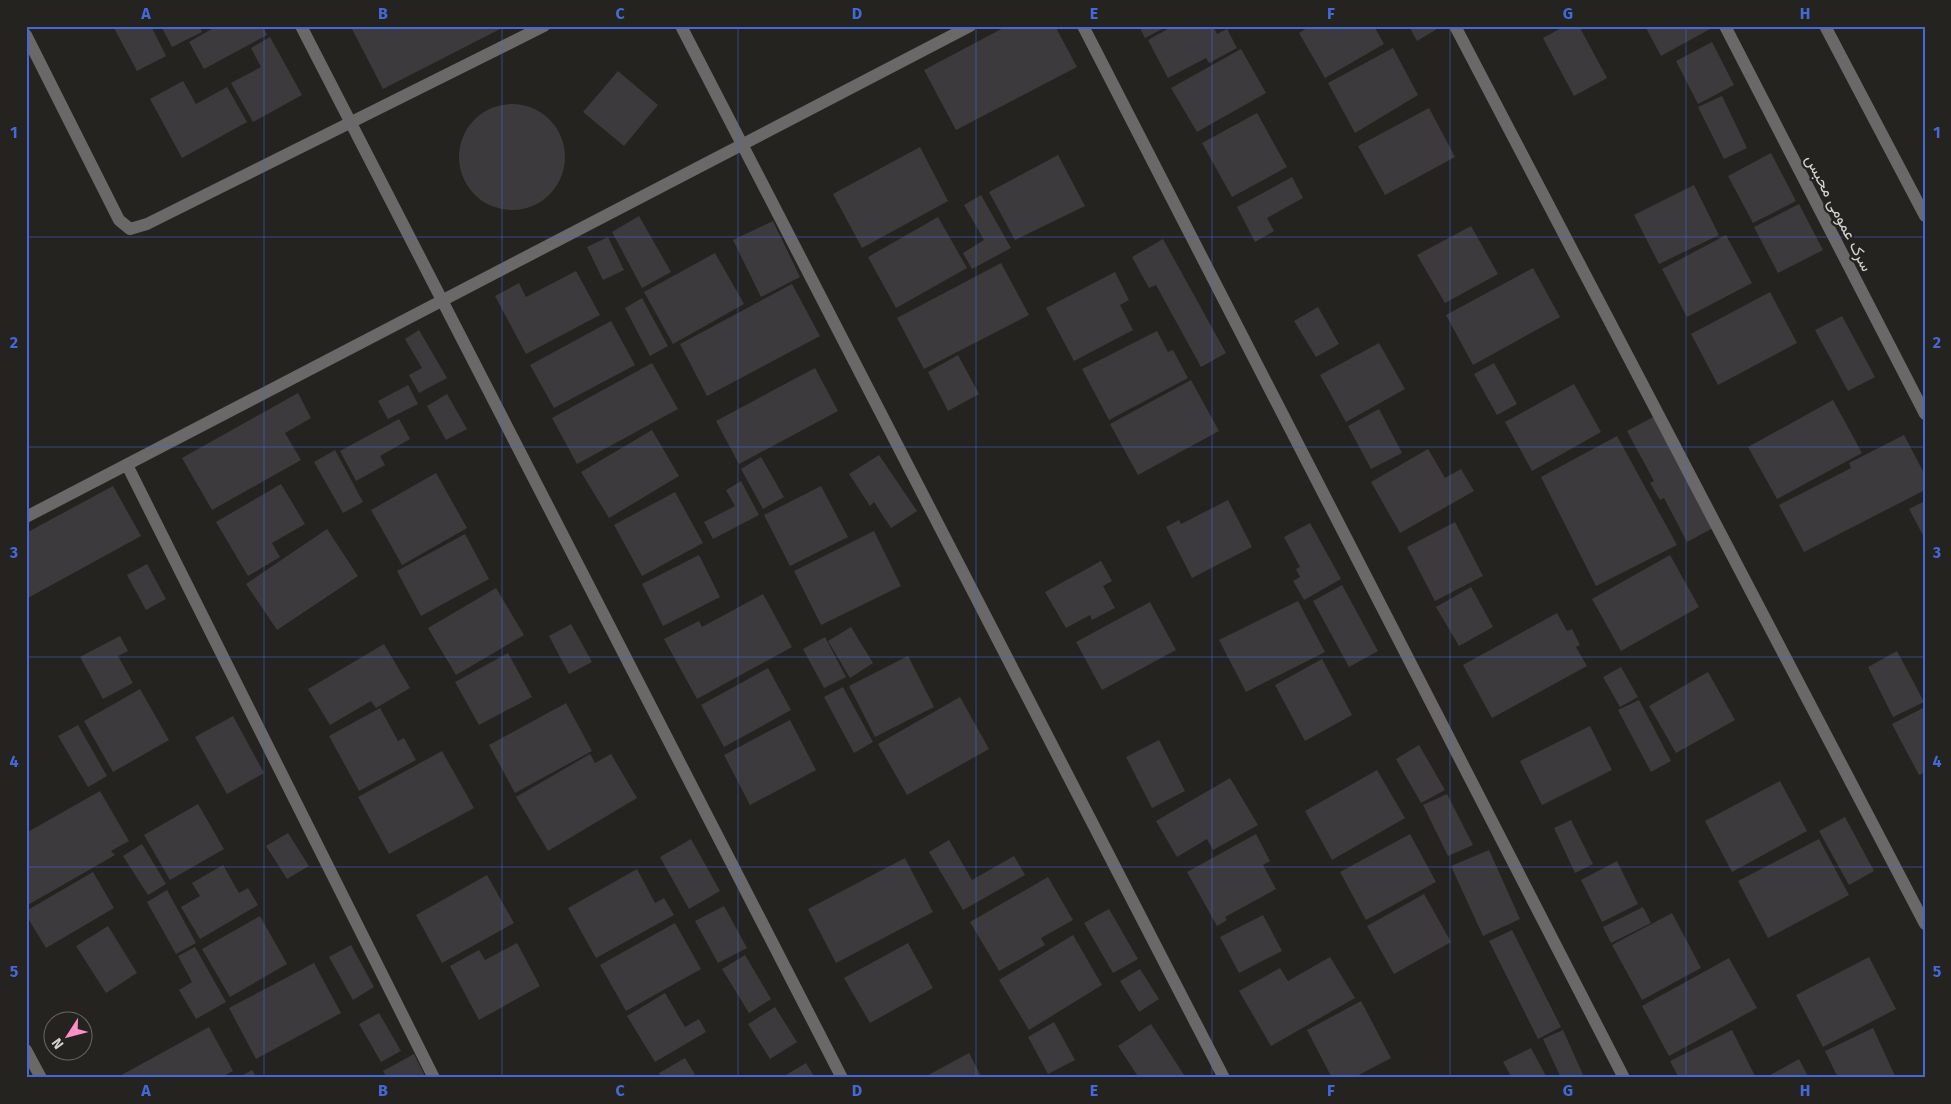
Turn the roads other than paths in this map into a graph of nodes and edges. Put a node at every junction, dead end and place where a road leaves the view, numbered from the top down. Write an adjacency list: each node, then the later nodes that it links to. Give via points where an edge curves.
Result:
1 (301, 26): 10 (street)
2 (544, 26): 10 (street)
3 (681, 26): 11 (street)
4 (970, 26): 11 (street)
5 (1083, 26): 23 (street)
6 (1456, 26): 17 (street)
7 (1725, 26): 14 (street, سرک عمومی محبس)
8 (1825, 26): 12 (street)
9 (26, 35): 10 (street, via 119,220 130,229)
10 (353, 123): 13 (street)
11 (743, 145): 13 (street); 22 (street)
12 (1925, 216)
13 (442, 300): 15 (street); 21 (street)
14 (1925, 414)
15 (127, 465): 16 (street); 20 (street)
16 (26, 518)
17 (1925, 924)
18 (26, 1050): 19 (street)
19 (41, 1078)
20 (434, 1078)
21 (842, 1078)
22 (1224, 1078)
23 (1624, 1078)

